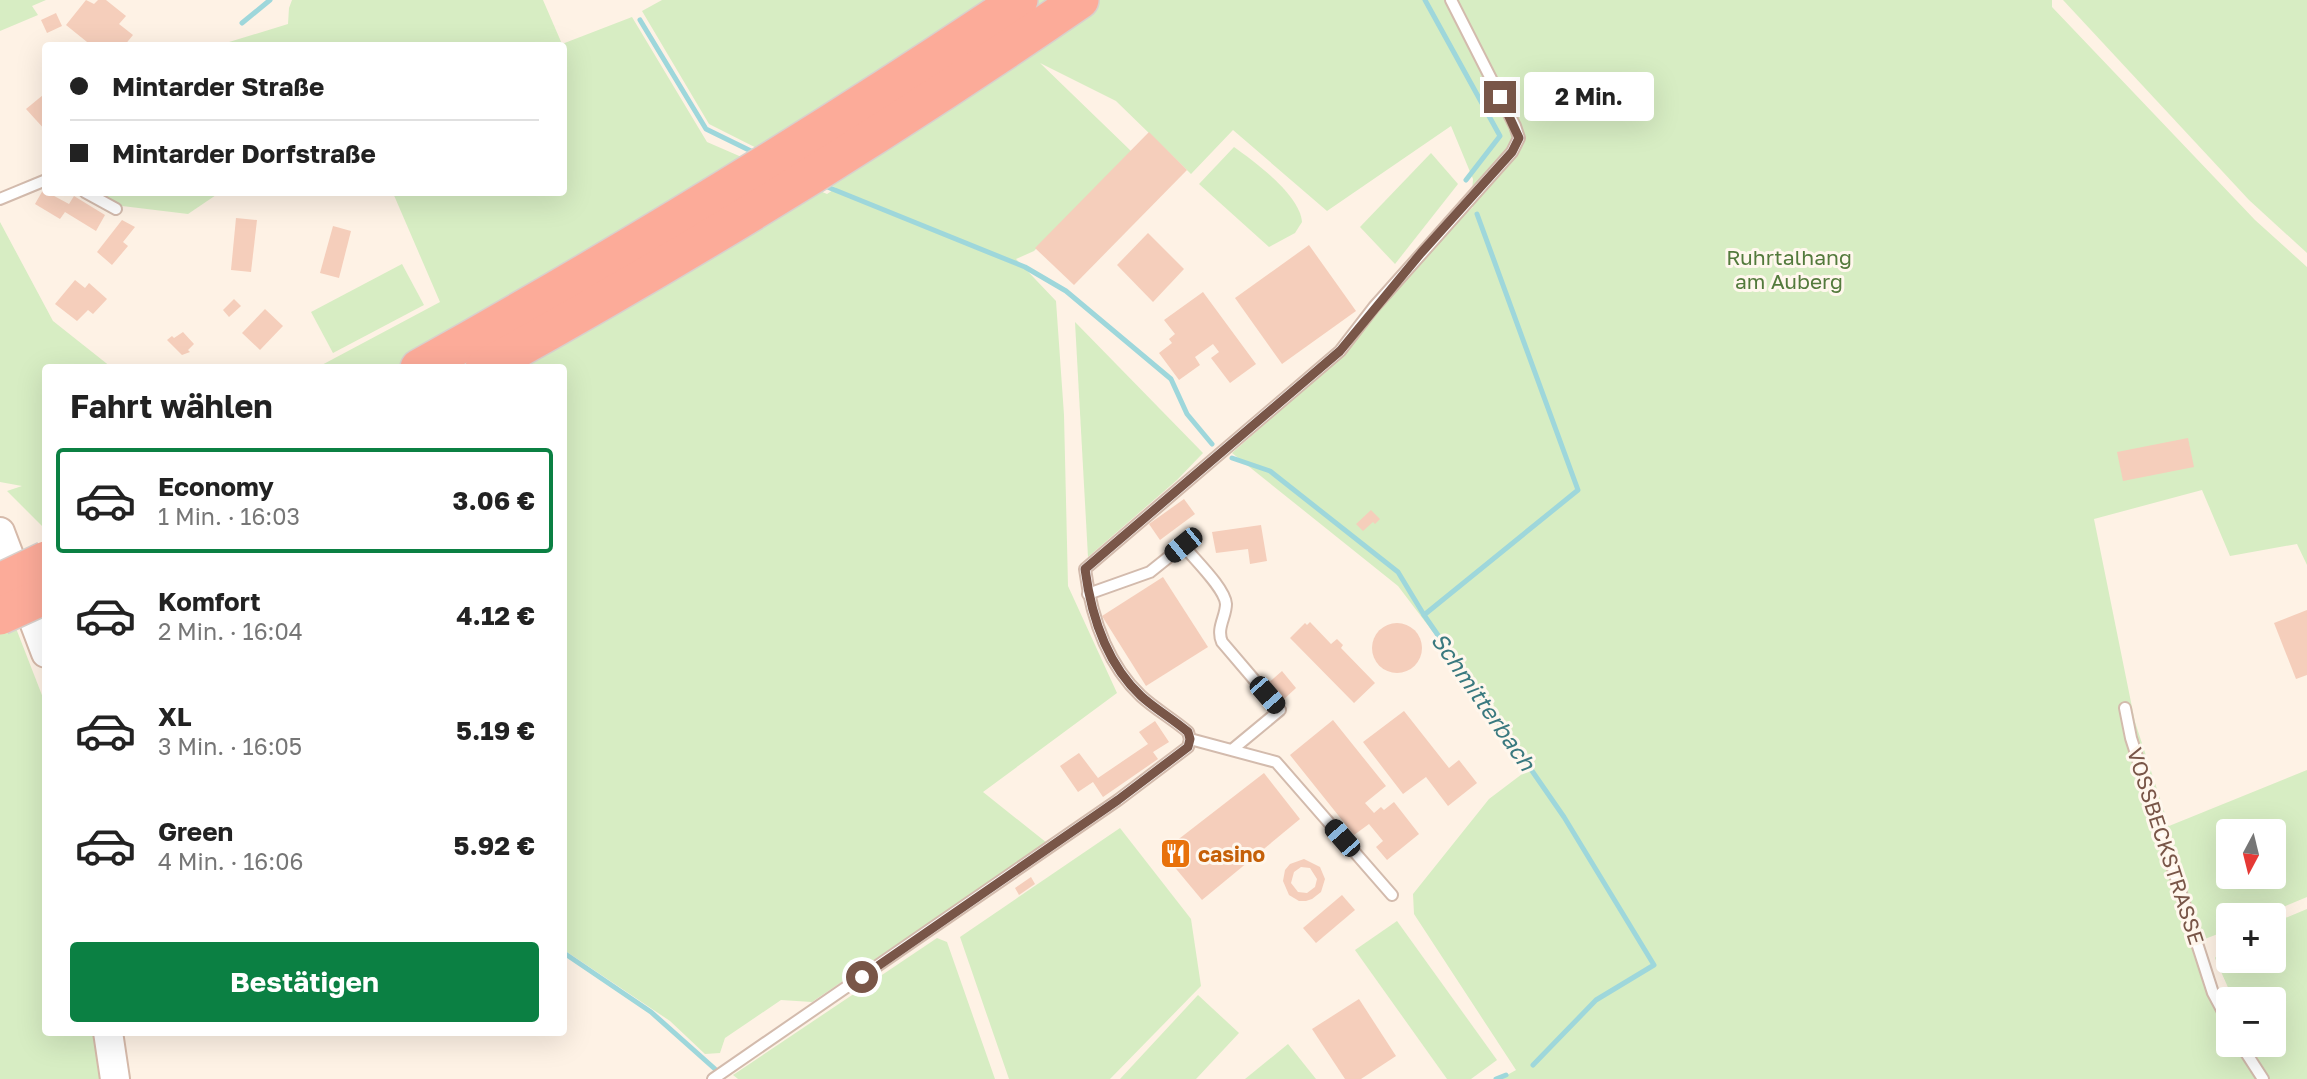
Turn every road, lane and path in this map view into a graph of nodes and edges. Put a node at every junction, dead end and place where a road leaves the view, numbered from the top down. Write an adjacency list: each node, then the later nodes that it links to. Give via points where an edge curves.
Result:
1 (1019, 0): 8 (highway, via 722,192)
2 (1080, 0): 9 (highway, via 739,219)
3 (1451, 0): 15 (lane, via 1519,138 1512,152 1340,351 1085,569)
4 (42, 182): 6 (lane)
5 (92, 196): 7 (lane)
6 (0, 200)
7 (116, 209)
8 (426, 364)
9 (491, 364)
10 (0, 532): 18 (main road)
11 (1195, 536): 12 (lane)
12 (1183, 545): 15 (lane, via 1150,572); 21 (lane, via 1223,594 1222,642 1280,710)
13 (42, 562): 14 (highway, bridge)
14 (0, 582)
15 (1088, 594): 20 (lane, via 1105,643 1129,683 1186,730)
16 (42, 596): 17 (highway, bridge)
17 (0, 616)
18 (42, 642)
19 (2125, 708): 23 (lane, VOSSBECKSTRASSE)
20 (1190, 739): 21 (lane); 27 (lane, via 1185,750 1118,800)
21 (1233, 749): 22 (lane, via 1276,762)
22 (1392, 895)
23 (2216, 999)
24 (109, 1036): 26 (main road)
25 (2249, 1057): 28 (lane)
26 (115, 1079)
27 (713, 1079)
28 (2263, 1079)

